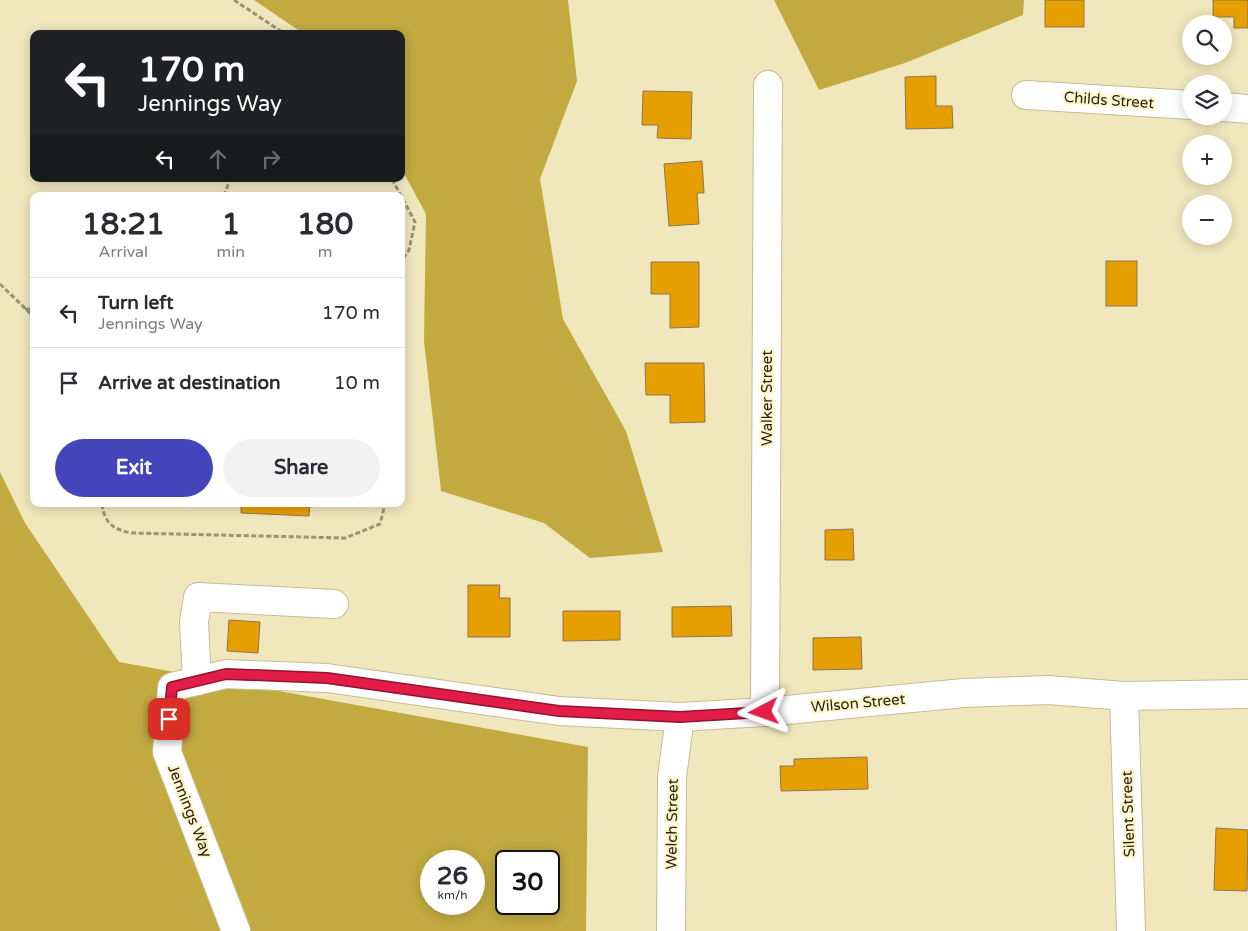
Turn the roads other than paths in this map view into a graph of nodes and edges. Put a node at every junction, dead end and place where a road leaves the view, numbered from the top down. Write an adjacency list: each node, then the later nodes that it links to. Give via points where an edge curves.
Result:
1 (768, 85): 10 (street, Walker Street)
2 (1026, 95): 3 (street, Childs Street)
3 (1182, 104)
4 (1232, 108): 5 (street)
5 (1248, 109)
6 (334, 604): 7 (street, Jennings Way, via 198,597)
7 (185, 684): 11 (street, Wilson Street, via 226,674 327,678 559,711); 12 (street, Jennings Way, via 167,752)
8 (1248, 694): 9 (street, Wilson Street)
9 (1124, 696): 10 (street, Wilson Street, via 1048,690 964,693); 14 (street, Silent Street)
10 (764, 712): 11 (street, Wilson Street)
11 (680, 717): 13 (street, Welch Street, via 672,777)
12 (236, 931)
13 (671, 931)
14 (1131, 931)

